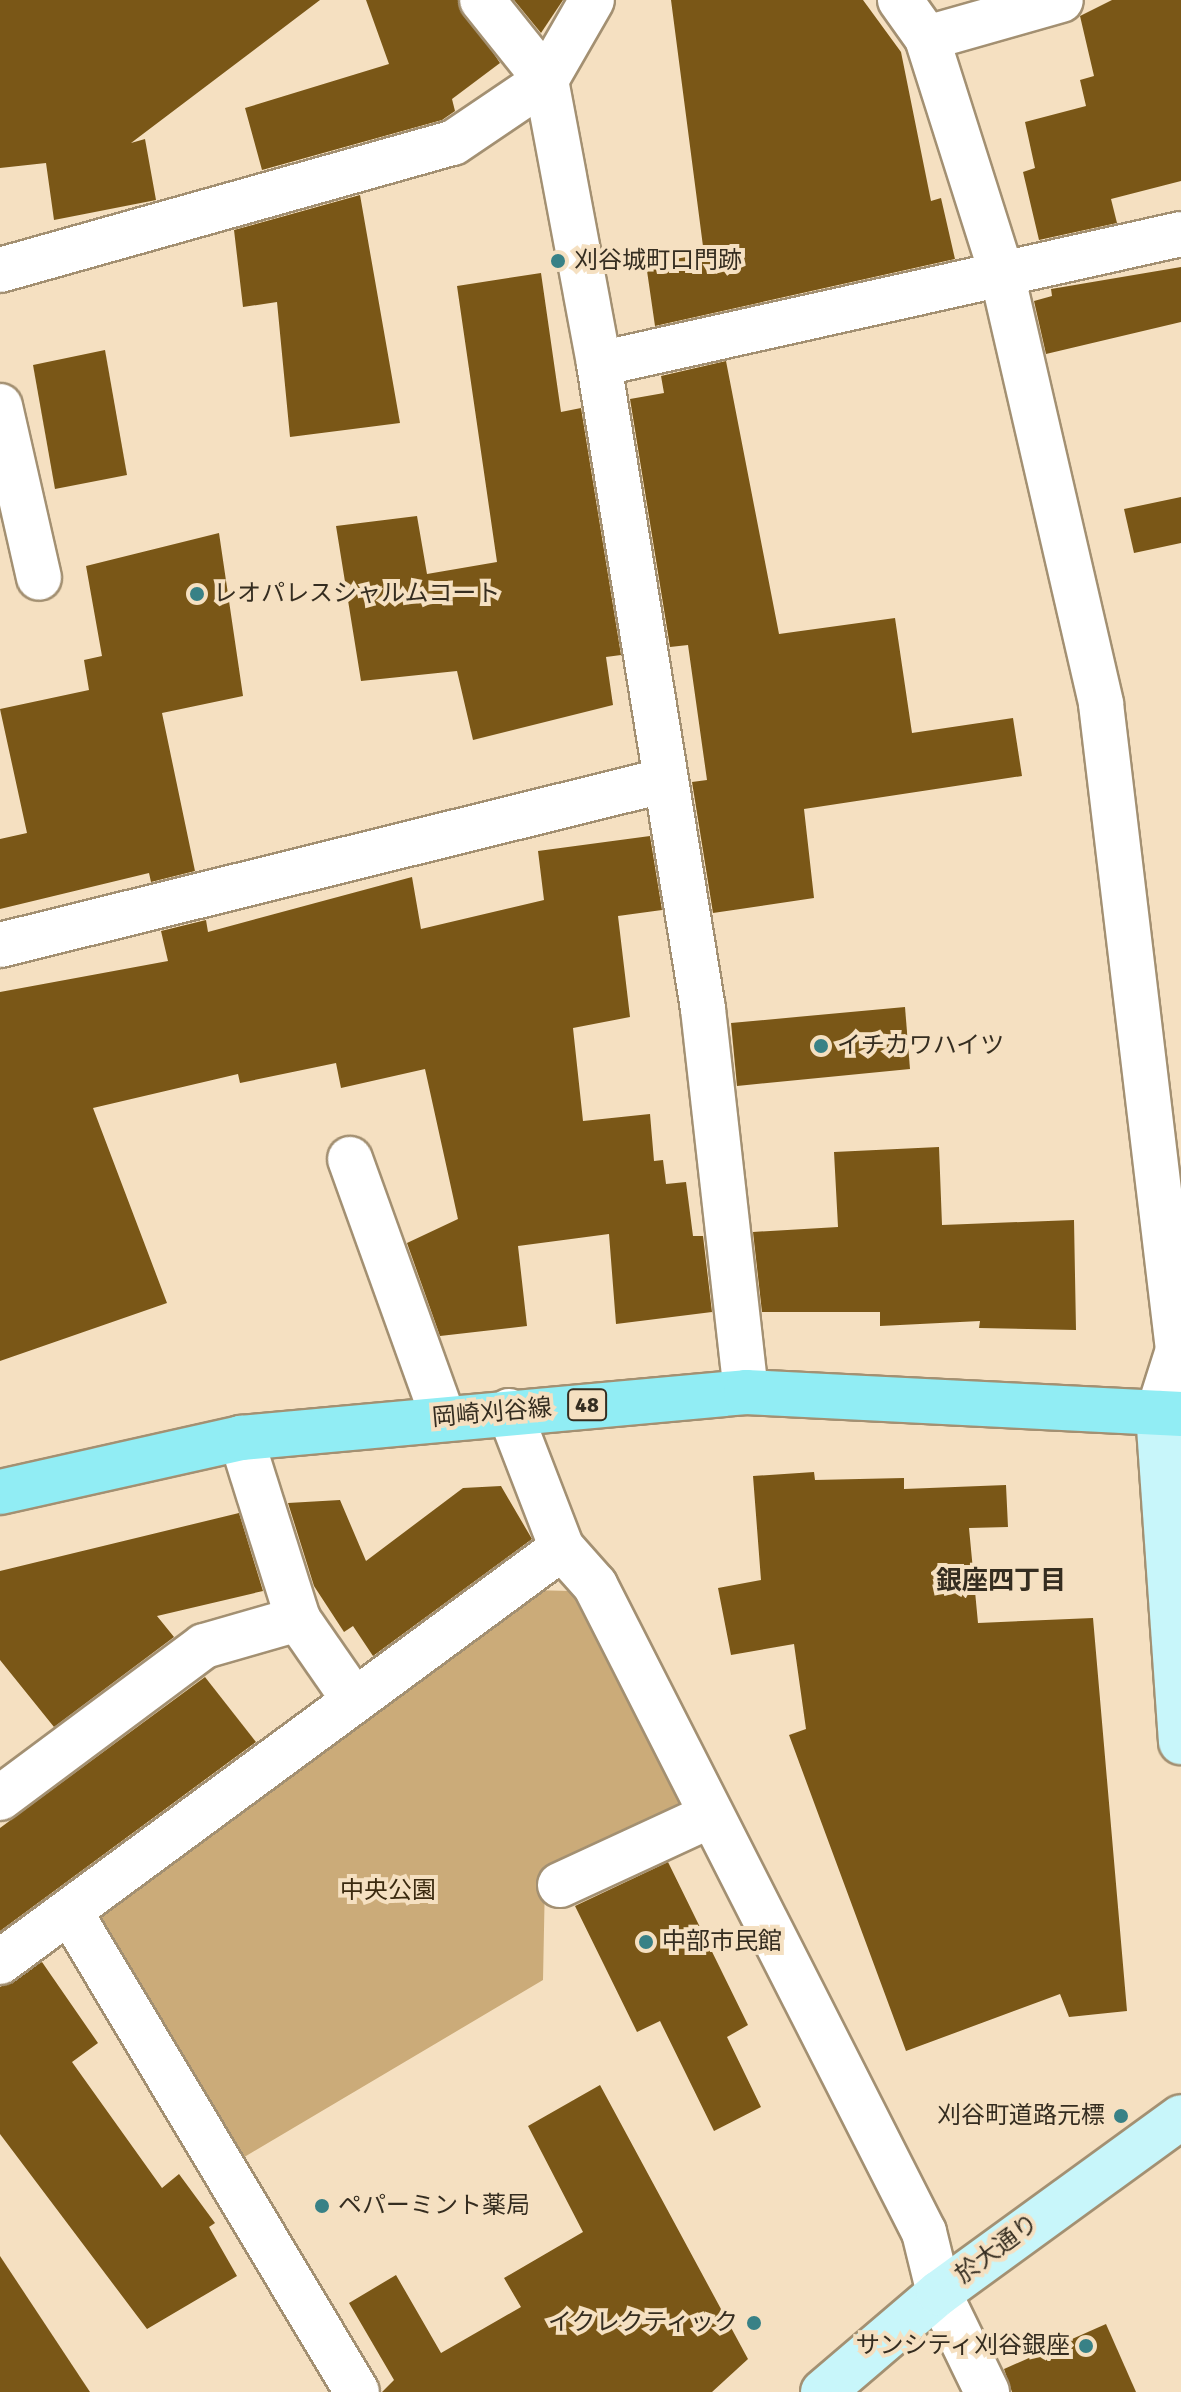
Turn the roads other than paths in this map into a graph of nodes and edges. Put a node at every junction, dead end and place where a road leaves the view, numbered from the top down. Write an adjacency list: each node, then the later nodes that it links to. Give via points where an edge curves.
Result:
1 (482, 0): 6 (street)
2 (592, 0): 6 (street)
3 (900, 0): 5 (street)
4 (1061, 0): 5 (street)
5 (927, 38): 9 (street)
6 (546, 80): 8 (street, via 453,143); 10 (street)
7 (1181, 234): 9 (street)
8 (0, 270)
9 (1002, 274): 10 (street); 18 (street, via 1101,704 1178,1350)
10 (599, 364): 13 (street)
11 (0, 406): 12 (street)
12 (39, 578)
13 (666, 780): 14 (street); 16 (street, via 703,1009)
14 (0, 945)
15 (350, 1159): 19 (street)
16 (746, 1392): 17 (main road, 岡崎刈谷線 / 48); 18 (main road, 岡崎刈谷線 / 48)
17 (509, 1411): 19 (main road, 岡崎刈谷線 / 48); 22 (street)
18 (1170, 1414): 25 (street)
19 (443, 1417): 20 (main road, 岡崎刈谷線 / 48)
20 (241, 1438): 21 (main road, 岡崎刈谷線 / 48); 23 (street)
21 (0, 1492)
22 (562, 1548): 24 (street); 27 (street, via 595,1585)
23 (298, 1619): 24 (street); 26 (street, via 204,1646)
24 (352, 1697): 29 (street)
25 (1181, 1742)
26 (0, 1798)
27 (709, 1816): 28 (street); 32 (street, via 924,2232)
28 (560, 1885)
29 (70, 1912): 30 (street); 33 (street)
30 (0, 1962)
31 (1181, 2117): 32 (street, 於大通り)
32 (939, 2293): 34 (street, 於大通り); 35 (street)
33 (357, 2392)
34 (823, 2392)
35 (987, 2392)

